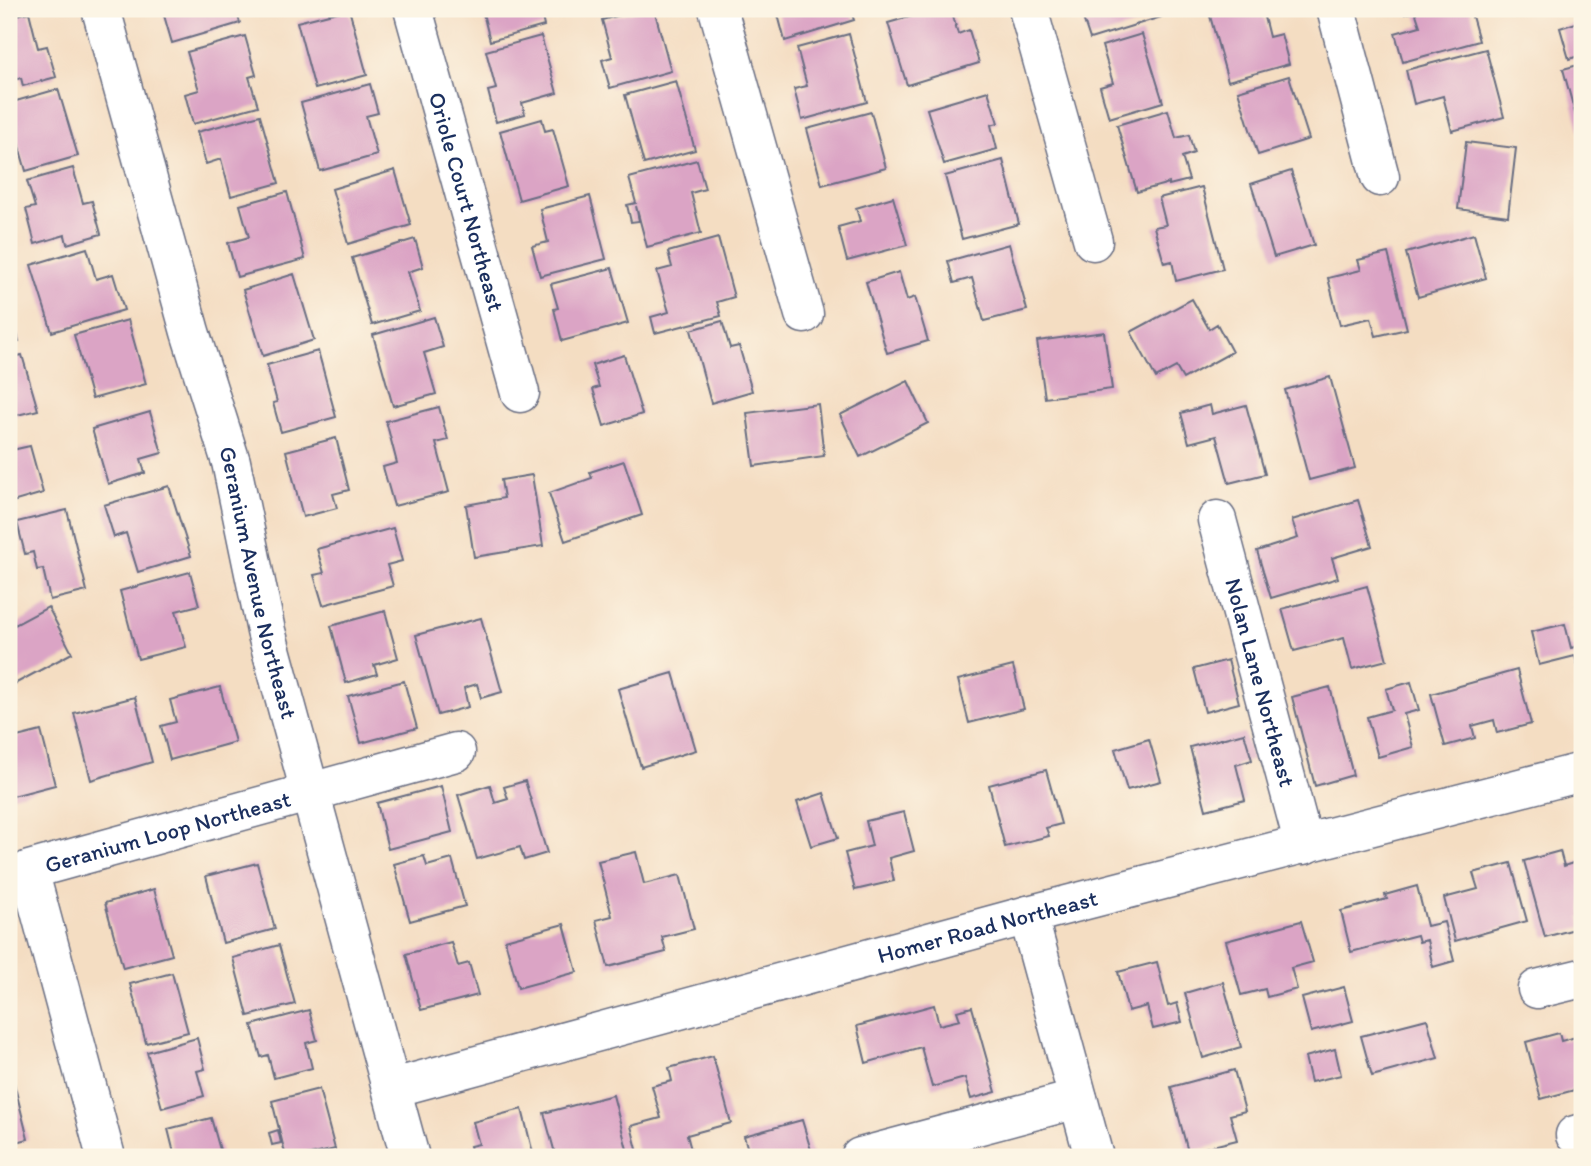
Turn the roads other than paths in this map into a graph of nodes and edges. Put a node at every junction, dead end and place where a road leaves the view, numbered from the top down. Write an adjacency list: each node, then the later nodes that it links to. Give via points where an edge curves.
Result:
1 (101, 9): 13 (street, Geranium Avenue Northeast, via 231,462 259,601)
2 (413, 9): 9 (street, Oriole Court Northeast)
3 (718, 9): 8 (street)
4 (1028, 9): 7 (street)
5 (1336, 9): 6 (street)
6 (1380, 177)
7 (1093, 241)
8 (804, 314)
9 (520, 393)
10 (1217, 520): 14 (street, Nolan Lane Northeast)
11 (456, 752): 13 (street, Geranium Loop Northeast)
12 (1582, 772): 14 (street, Homer Road Northeast)
13 (310, 792): 15 (street, Geranium Loop Northeast); 19 (street, Geranium Avenue Northeast)
14 (1304, 845): 16 (street, Homer Road Northeast)
15 (19, 865): 21 (street, Geranium Loop Northeast)
16 (1028, 915): 19 (street, Homer Road Northeast); 20 (street)
17 (1582, 978): 18 (street)
18 (1537, 989)
19 (393, 1088): 22 (street, Geranium Avenue Northeast)
20 (1078, 1099): 23 (street); 24 (street)
21 (106, 1157)
22 (410, 1157)
23 (860, 1157)
24 (1094, 1157)

